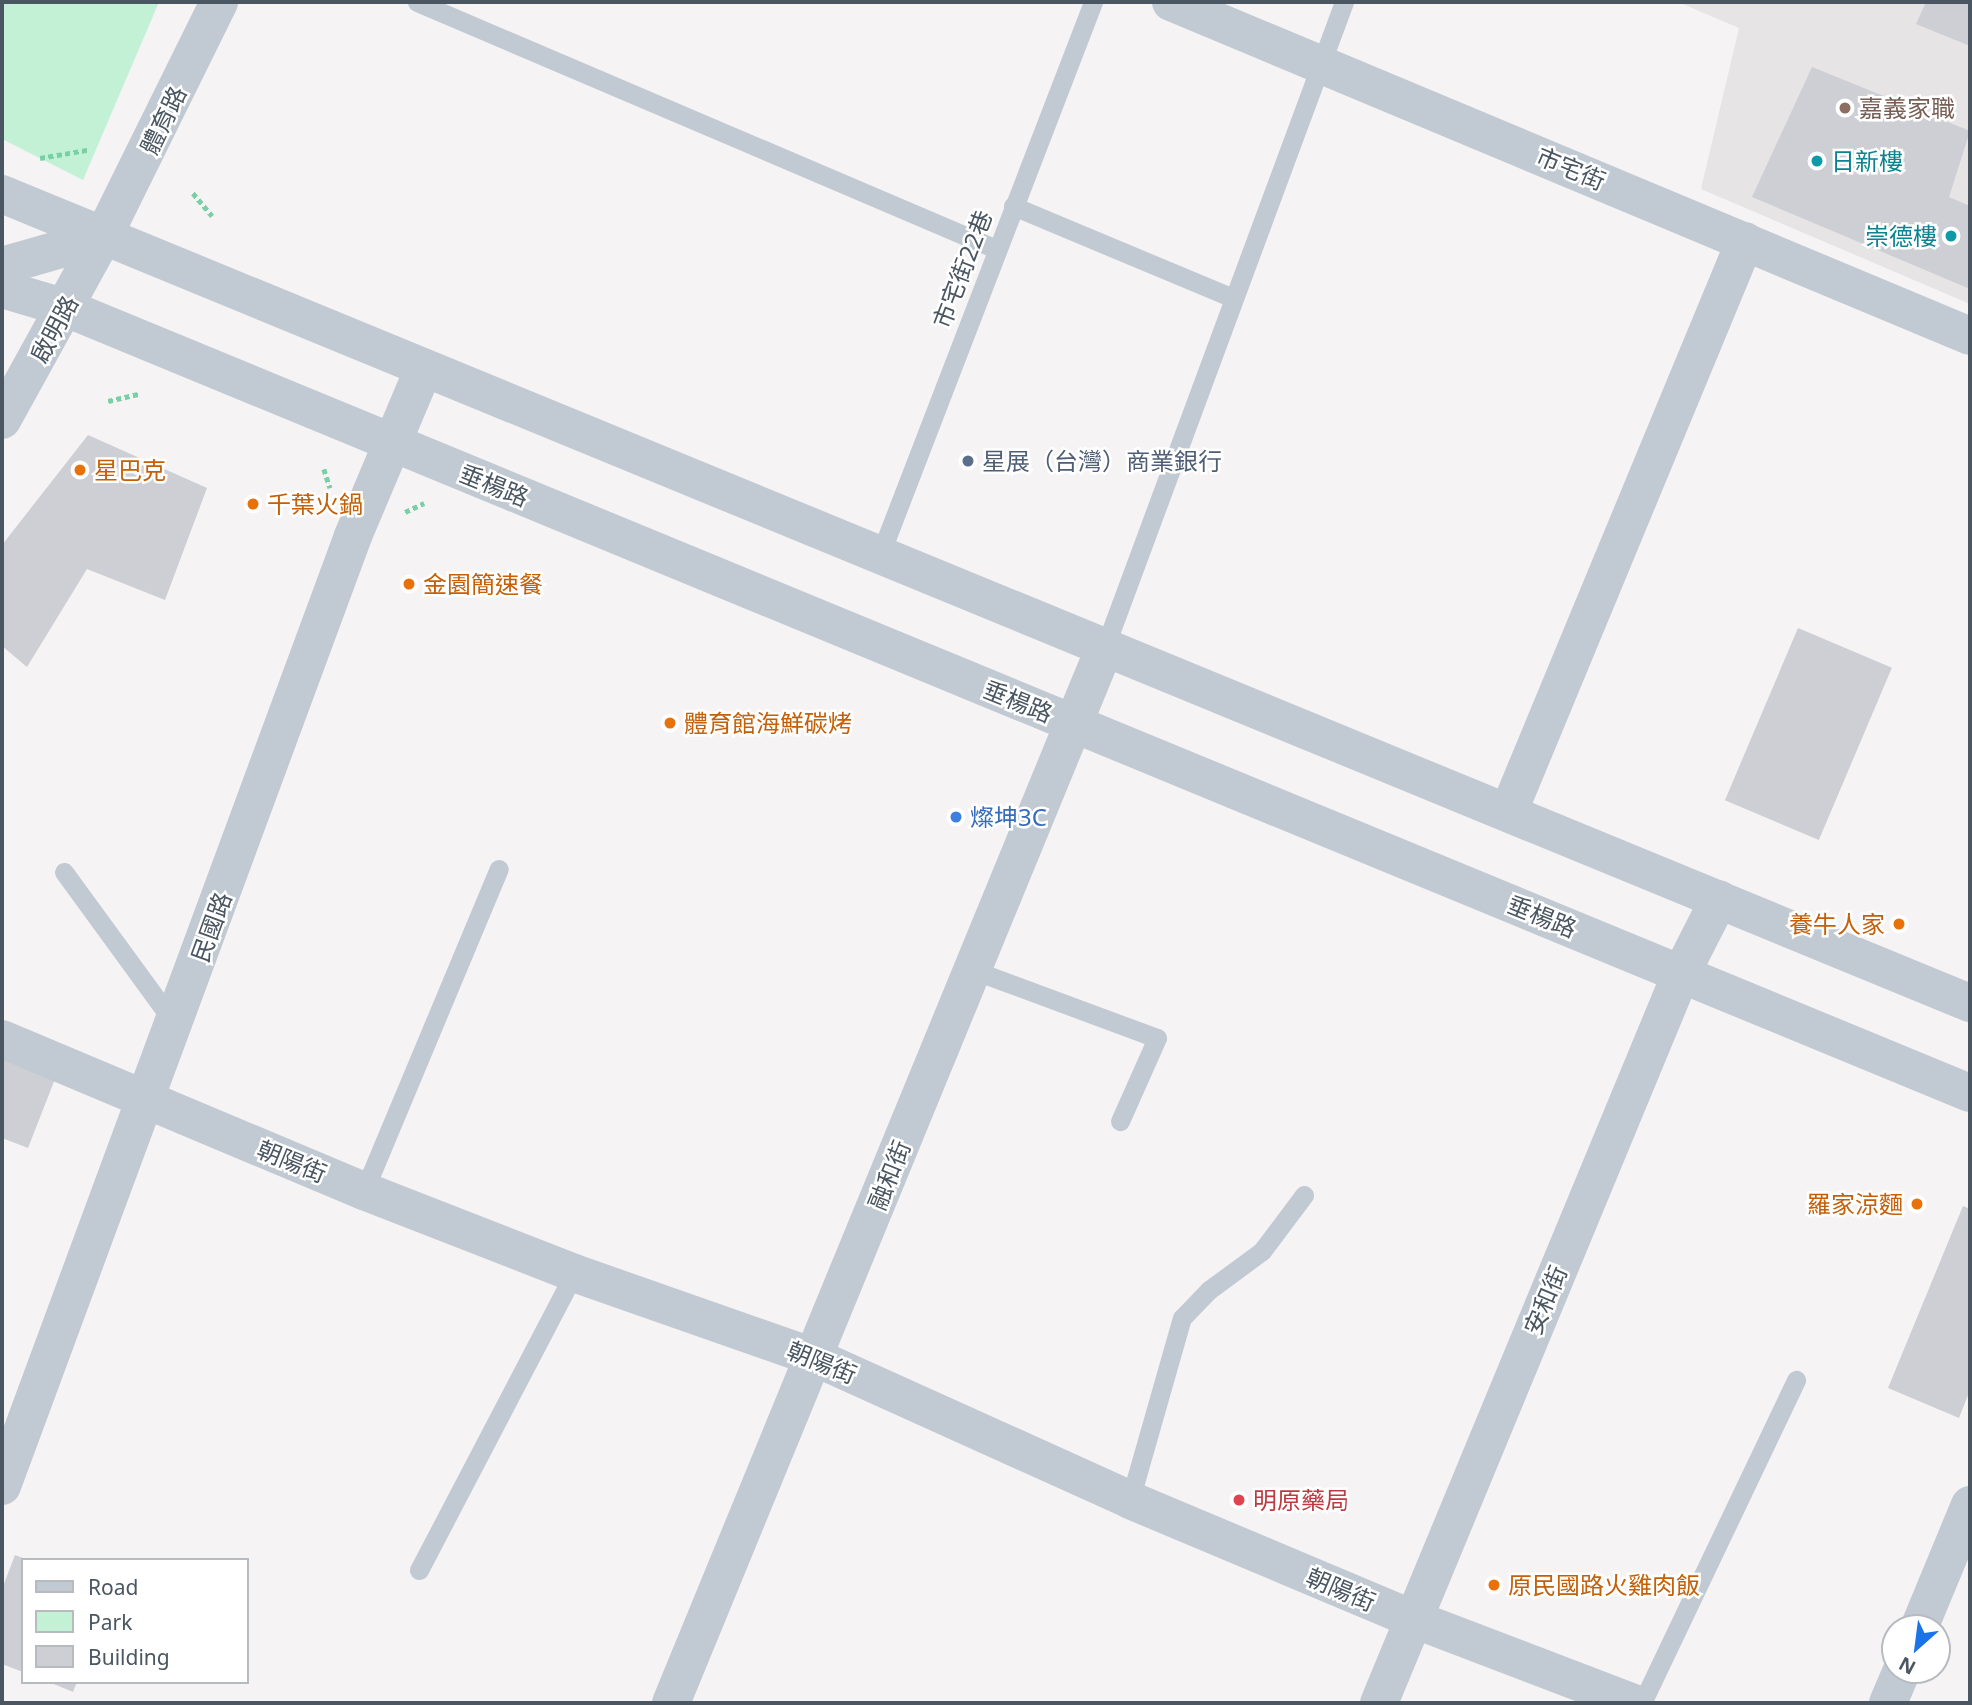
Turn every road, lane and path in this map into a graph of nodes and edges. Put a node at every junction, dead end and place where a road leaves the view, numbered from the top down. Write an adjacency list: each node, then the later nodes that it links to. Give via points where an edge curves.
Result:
1 (219, 2): 13 (street, 體育路)
2 (417, 2): 15 (lane)
3 (1093, 2): 11 (lane, 市宅街22巷)
4 (1171, 2): 6 (street, 市宅街)
5 (1344, 2): 6 (lane)
6 (1318, 63): 14 (street, 市宅街); 18 (lane)
7 (87, 149): 8 (path)
8 (40, 158)
9 (193, 193): 12 (path)
10 (2, 194): 13 (street)
11 (1013, 206): 15 (lane, 市宅街22巷); 18 (lane)
12 (212, 216)
13 (103, 237): 16 (street); 19 (street, 啟明路); 21 (street)
14 (1745, 241): 20 (street, 市宅街); 31 (street)
15 (996, 249): 28 (lane, 市宅街22巷)
16 (2, 266)
17 (2, 289): 19 (street, 垂楊路)
18 (1233, 298): 29 (lane)
19 (66, 308): 24 (street, 啟明路); 25 (street, 垂楊路)
20 (1970, 337)
21 (424, 368): 25 (street, 民國路); 28 (street)
22 (139, 394): 23 (path)
23 (108, 401)
24 (2, 420)
25 (392, 443): 30 (street, 垂楊路); 38 (street, 民國路, via 353,536)
26 (324, 469): 27 (path)
27 (331, 488)
28 (880, 555): 29 (street)
29 (1105, 648): 30 (street, 融和街); 31 (street)
30 (1074, 723): 35 (street, 融和街); 36 (street, 垂楊路)
31 (1508, 813): 34 (street)
32 (499, 869): 43 (lane)
33 (64, 872): 38 (lane)
34 (1719, 900): 36 (street, 安和街); 37 (street)
35 (973, 970): 42 (lane, via 1157,1038); 46 (street, 融和街)
36 (1681, 974): 40 (street, 垂楊路); 53 (street, 安和街)
37 (1970, 1003)
38 (175, 1025): 41 (street, 民國路)
39 (2, 1039): 41 (street, 朝陽街)
40 (1970, 1093)
41 (145, 1101): 43 (street, 朝陽街); 48 (street, 民國路)
42 (1120, 1121)
43 (363, 1191): 45 (street, 朝陽街)
44 (1304, 1195): 49 (lane, via 1262,1251 1209,1290 1182,1318)
45 (574, 1273): 46 (street, 朝陽街); 51 (lane)
46 (814, 1357): 49 (street, 朝陽街); 55 (street, 融和街)
47 (1796, 1380): 58 (lane)
48 (2, 1486)
49 (1130, 1500): 53 (street, 朝陽街)
50 (1970, 1505): 52 (street)
51 (419, 1570)
52 (1925, 1614)
53 (1411, 1618): 56 (street, 安和街); 57 (street, 朝陽街)
54 (1896, 1684): 59 (street)
55 (671, 1703)
56 (1379, 1703)
57 (1634, 1703)
58 (1642, 1703)
59 (1888, 1703)

